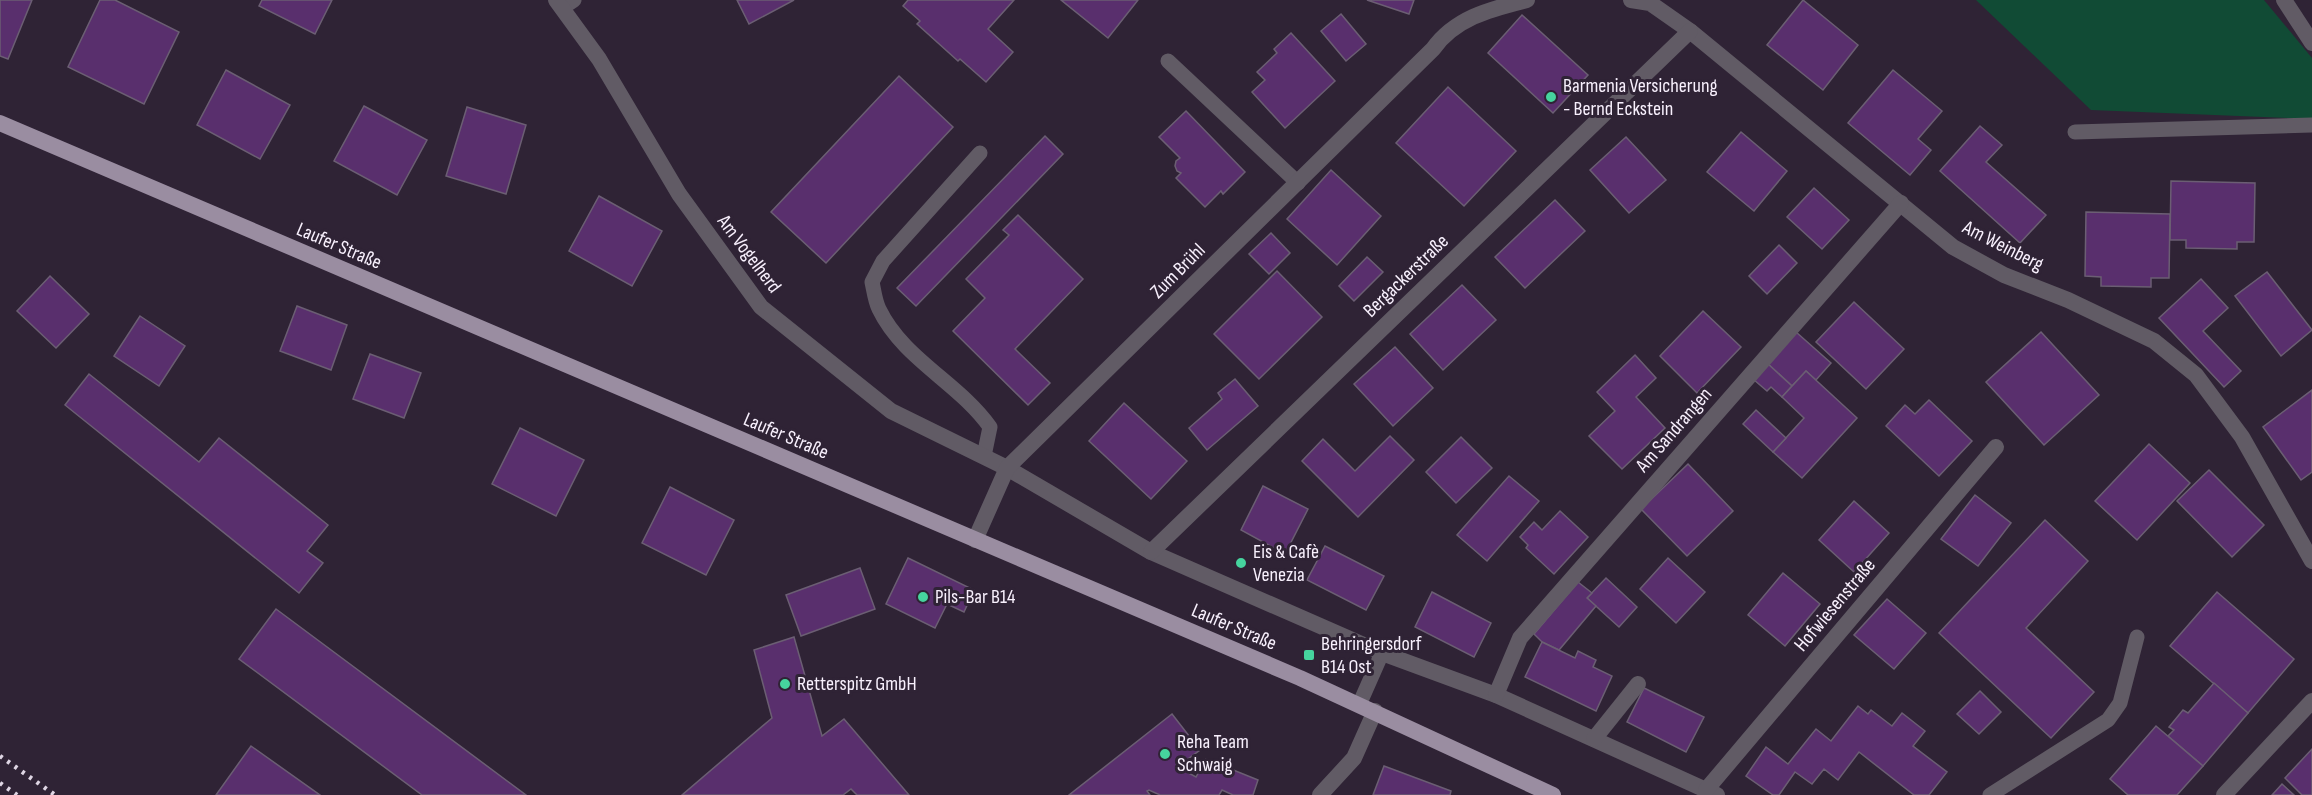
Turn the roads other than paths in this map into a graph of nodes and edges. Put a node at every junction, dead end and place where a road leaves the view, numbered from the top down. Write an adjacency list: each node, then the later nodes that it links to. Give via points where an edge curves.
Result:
1 (1527, 0): 12 (street, Zum Brühl, via 1461,21)
2 (1631, 0): 5 (street, Am Weinberg, via 1650,3)
3 (2284, 0): 6 (street)
4 (564, 3): 15 (street, Am Vogelherd, via 679,194 761,307 891,411)
5 (1690, 31): 13 (street, Am Weinberg); 18 (street, Bergackerstraße)
6 (2312, 44)
7 (1168, 61): 12 (lane)
8 (0, 123): 17 (main road, Laufer Straße)
9 (2312, 125): 10 (lane)
10 (2075, 132)
11 (980, 153): 15 (lane, via 883,261 872,282 878,308 901,342 979,412 990,427)
12 (1298, 183): 16 (street, Zum Brühl)
13 (1900, 203): 19 (street, Am Weinberg, via 1953,247 2004,275 2154,340 2196,375 2242,437); 23 (street, Am Sandrangen, via 1520,638)
14 (1996, 447): 27 (street, Hofwiesenstraße)
15 (984, 456): 16 (street, Am Vogelherd)
16 (1007, 468): 17 (street, Zum Brühl); 18 (street, Laufer Straße)
17 (975, 540): 25 (main road, Laufer Straße)
18 (1151, 552): 21 (street, Laufer Straße)
19 (2312, 561)
20 (2137, 637): 30 (lane, via 2120,703 2108,720)
21 (1382, 653): 23 (street, Laufer Straße); 25 (lane)
22 (1638, 684): 26 (street)
23 (1496, 695): 26 (street, Laufer Straße)
24 (2312, 701): 31 (street)
25 (1367, 708): 28 (street, via 1354,758); 29 (main road, Laufer Straße)
26 (1594, 739): 27 (street, Laufer Straße)
27 (1711, 792)
28 (1320, 795)
29 (1553, 795)
30 (1990, 795)
31 (2224, 795)

